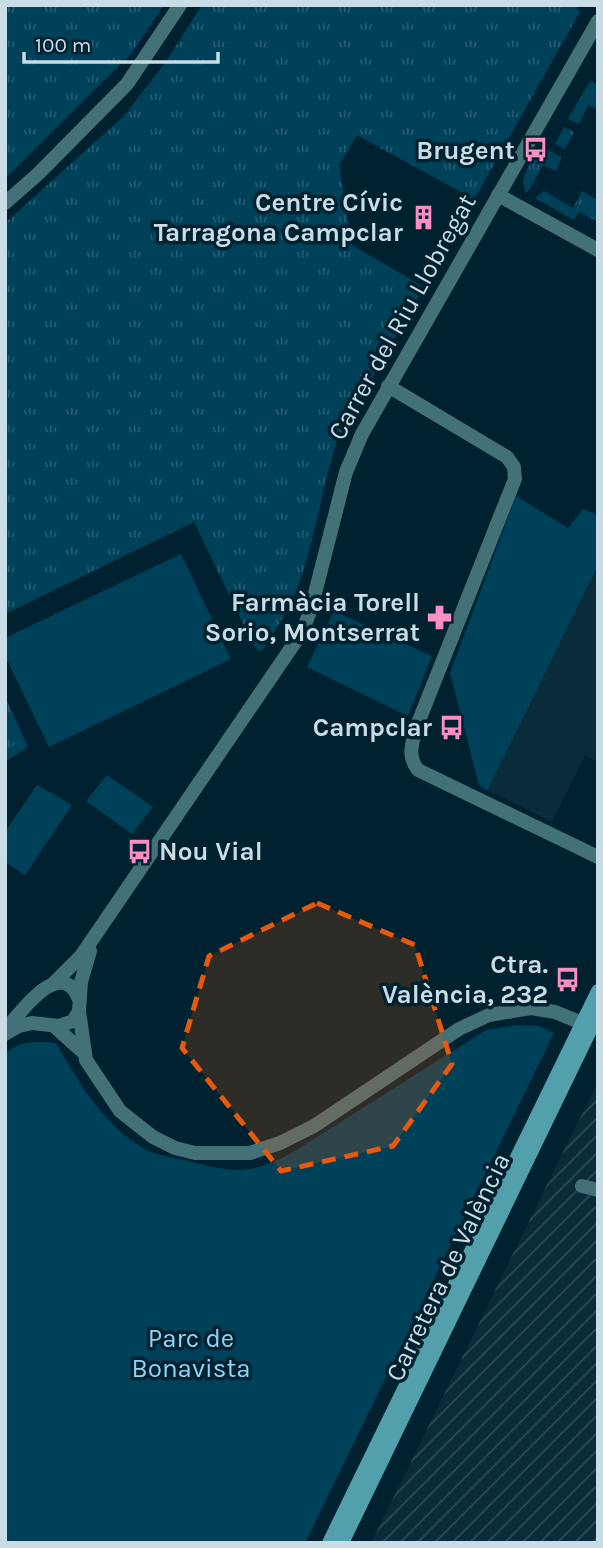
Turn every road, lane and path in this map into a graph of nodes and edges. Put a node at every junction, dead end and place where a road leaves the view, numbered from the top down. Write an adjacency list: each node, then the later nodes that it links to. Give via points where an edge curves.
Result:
1 (180, 5): 4 (street, via 127,84)
2 (598, 21): 3 (street, Carrer del Riu Llobregat)
3 (498, 195): 5 (street); 6 (street, Carrer del Riu Llobregat)
4 (5, 203)
5 (598, 250)
6 (388, 386): 7 (street, via 507,457 515,479 418,723 410,752 412,763 418,770); 8 (street, Carrer del Riu Llobregat, via 346,472 302,632)
7 (598, 858)
8 (98, 930): 9 (street, Carrer del Riu Llobregat, via 81,956); 12 (street, Carrer del Riu Llobregat, via 87,958)
9 (54, 983): 11 (street); 12 (street, via 73,988)
10 (598, 991): 14 (main road)
11 (37, 996): 15 (street, via 37,1012); 17 (street)
12 (79, 1005): 15 (street, via 73,1021); 18 (street, Carrer del Riu Llobregat)
13 (598, 1014): 19 (main road, Carretera de València)
14 (582, 1023): 18 (street, Carrer del Riu Llobregat, via 531,1009 489,1015 459,1029 314,1126 250,1153 195,1153 153,1137 120,1111); 22 (main road)
15 (50, 1025): 17 (street, via 32,1023); 18 (street, Carrer del Riu Llobregat)
16 (598, 1027): 19 (main road)
17 (5, 1032)
18 (83, 1052)
19 (571, 1069): 23 (main road, Carretera de València)
20 (582, 1186): 21 (street)
21 (598, 1190)
22 (329, 1543)
23 (342, 1543)

